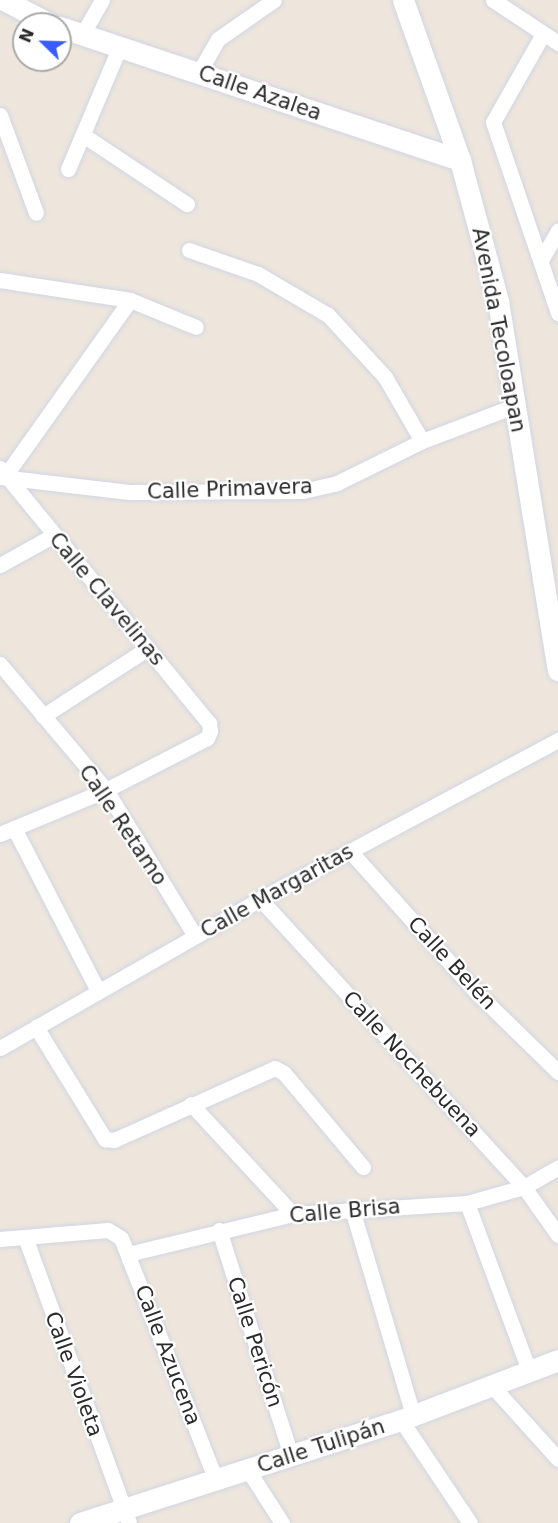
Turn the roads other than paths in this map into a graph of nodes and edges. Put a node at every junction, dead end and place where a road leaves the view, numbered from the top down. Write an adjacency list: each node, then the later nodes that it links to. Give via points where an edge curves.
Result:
1 (4, 0): 6 (street)
2 (102, 0): 8 (street)
3 (274, 0): 12 (street, via 218,39)
4 (403, 0): 15 (street, Avenida Tecoloapan)
5 (493, 0): 9 (street)
6 (27, 12)
7 (72, 30): 8 (street, Calle Azalea)
8 (83, 33): 11 (street, Calle Azalea)
9 (543, 34): 10 (street); 21 (street, via 493,122)
10 (558, 43)
11 (120, 46): 12 (street, Calle Azalea); 14 (street)
12 (199, 72): 15 (street, Calle Azalea)
13 (0, 115): 18 (street)
14 (83, 135): 16 (street); 17 (street)
15 (460, 160): 26 (street, Avenida Tecoloapan, via 498,301)
16 (68, 169)
17 (187, 204)
18 (36, 213)
19 (558, 231): 21 (street)
20 (189, 250): 27 (street, via 258,274 328,315 385,377)
21 (541, 260): 24 (street)
22 (0, 280): 23 (street)
23 (130, 300): 25 (street); 28 (street)
24 (558, 313)
25 (196, 327)
26 (517, 405): 27 (street, Calle Primavera); 31 (street, Avenida Tecoloapan)
27 (422, 441): 28 (street, Calle Primavera, via 337,483 303,491 129,492)
28 (2, 474): 29 (street, Calle Clavelinas)
29 (54, 535): 30 (street); 32 (street, Calle Clavelinas)
30 (0, 565)
31 (550, 582): 34 (street, Avenida Tecoloapan)
32 (148, 648): 35 (street); 37 (street, Calle Clavelinas, via 209,723 210,731 207,738)
33 (0, 664): 35 (street, Calle Retamo)
34 (558, 670)
35 (43, 716): 37 (street, Calle Retamo)
36 (558, 740): 39 (street, Calle Margaritas)
37 (105, 790): 38 (street); 41 (street, Calle Retamo)
38 (7, 831): 42 (street)
39 (350, 851): 40 (street, Calle Margaritas); 45 (street, Calle Belén, via 478,994)
40 (260, 899): 41 (street, Calle Margaritas); 49 (street, Calle Nochebuena)
41 (195, 936): 42 (street, Calle Margaritas)
42 (98, 991): 43 (street, Calle Margaritas)
43 (36, 1027): 44 (street, Calle Margaritas); 46 (street, via 105,1139 114,1140)
44 (0, 1048)
45 (558, 1072)
46 (192, 1104): 47 (street, via 274,1068 284,1072); 52 (street)
47 (363, 1167)
48 (558, 1167): 49 (street, Calle Brisa)
49 (524, 1187): 50 (street, Calle Brisa); 54 (street, Calle Nochebuena)
50 (467, 1203): 51 (street, Calle Brisa); 59 (street)
51 (352, 1209): 52 (street, Calle Brisa); 61 (street)
52 (293, 1214): 53 (street, Calle Brisa)
53 (219, 1230): 57 (street, Calle Brisa); 62 (street, Calle Pericón)
54 (558, 1235)
55 (25, 1237): 56 (street); 57 (street, Calle Azucena, via 116,1232); 66 (street, Calle Violeta)
56 (0, 1239)
57 (128, 1254): 65 (street, Calle Azucena)
58 (558, 1360): 59 (street, Calle Tulipán)
59 (530, 1373): 60 (street, Calle Tulipán)
60 (493, 1387): 61 (street, Calle Tulipán); 63 (street)
61 (407, 1417): 62 (street, Calle Tulipán); 69 (street)
62 (291, 1455): 64 (street, Calle Tulipán)
63 (558, 1459)
64 (248, 1470): 65 (street, Calle Tulipán); 68 (street)
65 (216, 1480): 66 (street, Calle Tulipán)
66 (126, 1516): 67 (street, Calle Tulipán)
67 (80, 1523)
68 (282, 1523)
69 (470, 1523)

